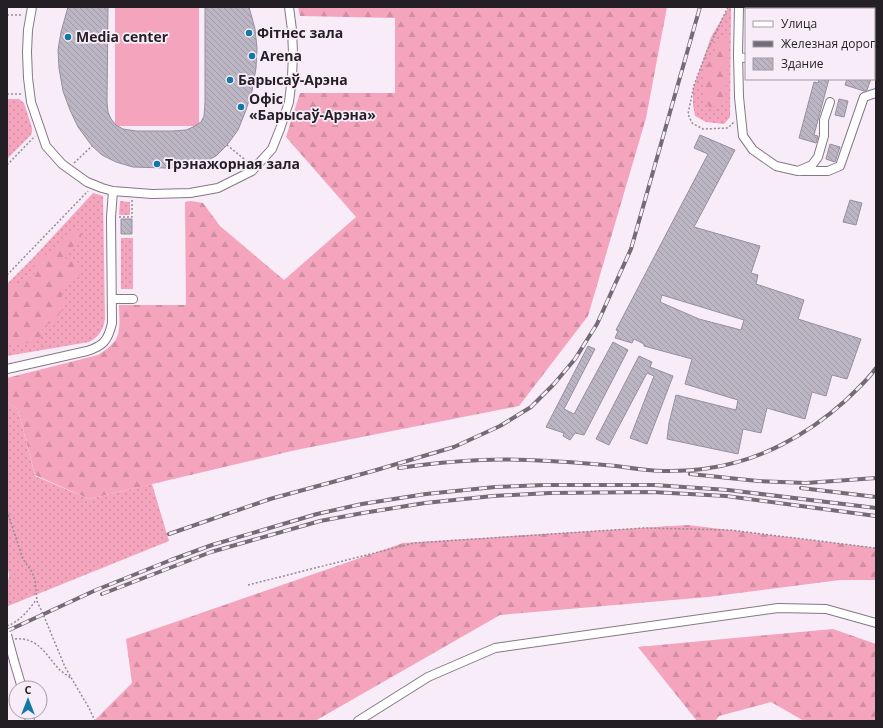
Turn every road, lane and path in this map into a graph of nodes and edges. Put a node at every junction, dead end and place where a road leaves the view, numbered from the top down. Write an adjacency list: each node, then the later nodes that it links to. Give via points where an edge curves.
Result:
1 (32, 7): 21 (street, via 26,52 28,78 31,102 46,146 62,164 87,182)
2 (289, 7): 21 (street, via 293,53 289,102 272,149 252,171 218,188 190,193)
3 (728, 7): 12 (path, via 694,85 688,114 692,123 703,129 728,128)
4 (739, 7): 7 (street)
5 (7, 15): 6 (path)
6 (25, 15)
7 (742, 57): 12 (street, via 739,97)
8 (7, 94): 9 (path)
9 (25, 94)
10 (876, 94): 19 (street, via 864,98 840,166 828,171)
11 (830, 102): 19 (street, via 824,120 824,136 818,157 812,165)
12 (741, 115): 19 (street, via 743,136 754,150 776,166)
13 (36, 135): 17 (path)
14 (92, 146): 18 (path)
15 (227, 146): 16 (path)
16 (249, 164)
17 (7, 165)
18 (72, 165)
19 (798, 171)
20 (91, 188): 24 (path)
21 (112, 191): 25 (street)
22 (132, 198): 23 (path, via 132,217)
23 (119, 217)
24 (7, 275)
25 (112, 299): 26 (street); 27 (street, via 112,323 109,334 96,348)
26 (133, 299)
27 (7, 369)
28 (7, 511): 31 (path, via 23,558 35,580)
29 (876, 548): 30 (path, via 730,530 644,528 414,543)
30 (248, 584)
31 (37, 599): 33 (path, via 13,624); 36 (path, via 65,668)
32 (876, 623): 38 (street, via 826,609 778,608 495,648 428,677)
33 (7, 626)
34 (10, 637): 35 (street, bridge); 36 (path, via 33,642)
35 (20, 680)
36 (73, 681): 37 (path)
37 (95, 721)
38 (358, 721)

